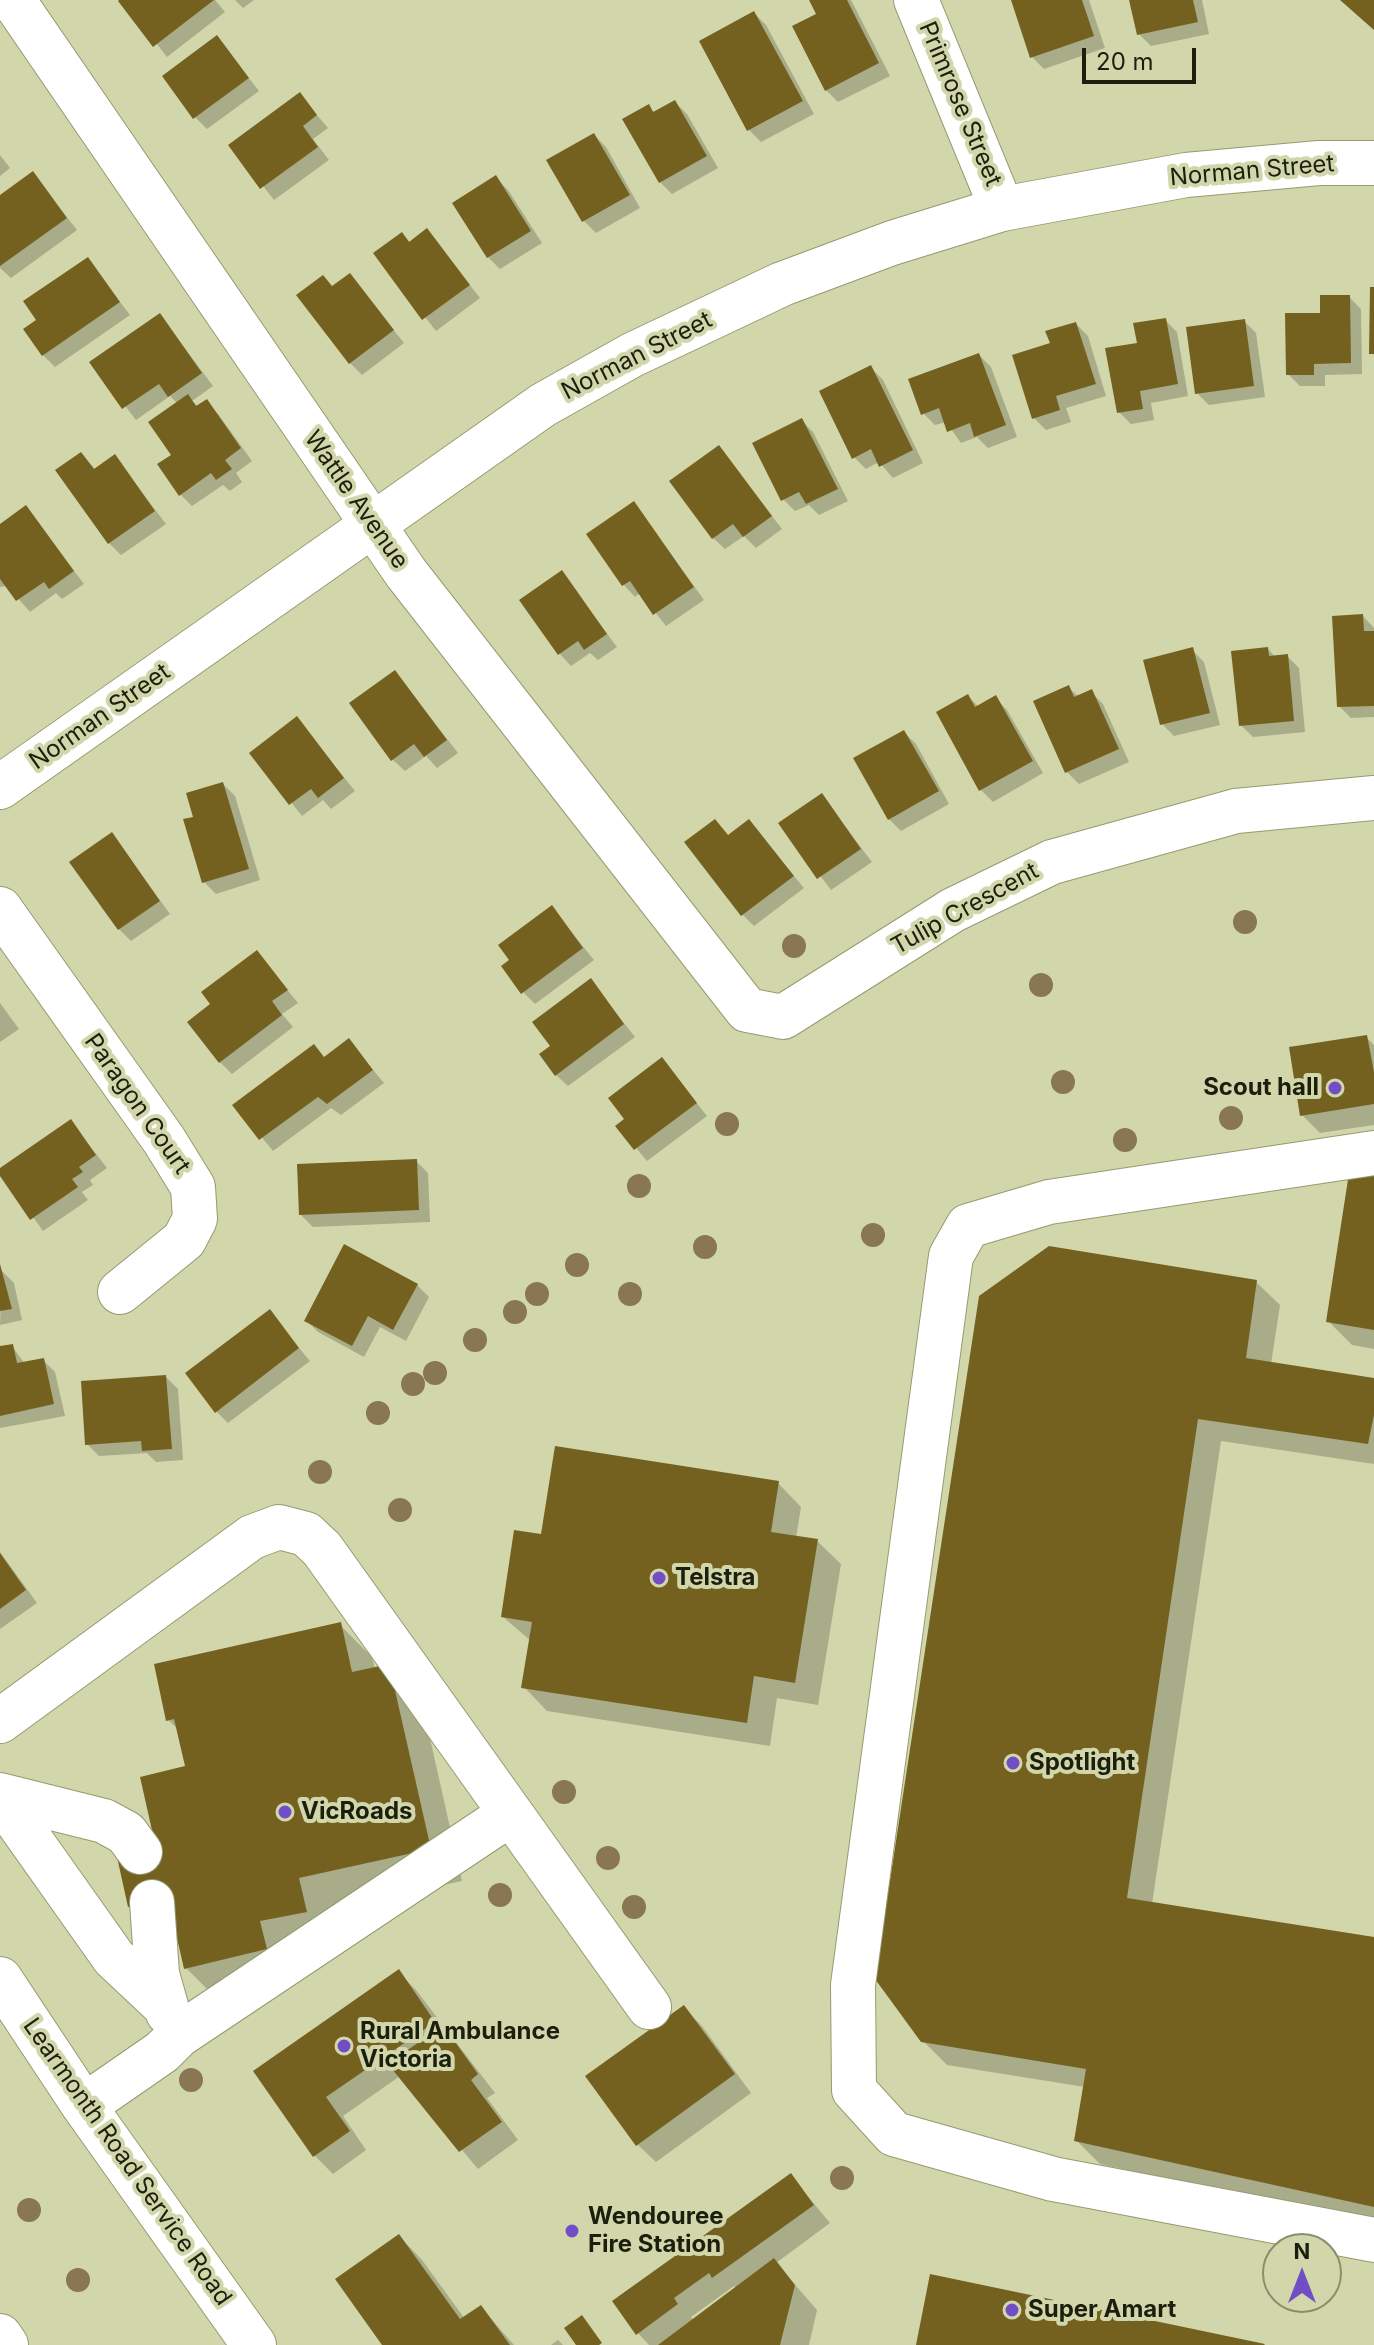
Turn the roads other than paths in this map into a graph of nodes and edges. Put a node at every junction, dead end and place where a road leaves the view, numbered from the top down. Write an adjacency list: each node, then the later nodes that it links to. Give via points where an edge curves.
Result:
1 (916, 0): 4 (street, Primrose Street)
2 (13, 5): 5 (street, Wattle Avenue)
3 (1374, 163): 4 (street, Norman Street, via 1186,175)
4 (1002, 209): 5 (street, Norman Street, via 782,284 632,355 543,405)
5 (372, 524): 6 (street, Norman Street); 9 (street, Wattle Avenue)
6 (0, 787)
7 (1374, 798): 9 (street, Tulip Crescent, via 1236,811 1052,862 953,910 783,1017 747,1010)
8 (0, 909): 11 (street, Paragon Court, via 193,1187 195,1219 184,1240)
9 (726, 981)
10 (1374, 1153): 21 (street, via 1049,1202 968,1226 951,1256 853,1985 854,2090 894,2134 1053,2179)
11 (120, 1292)
12 (0, 1721): 14 (street, via 252,1537 270,1529 289,1529 320,1546)
13 (0, 1796): 15 (street, via 104,1821 126,1833); 19 (street, via 114,1958)
14 (510, 1814): 18 (street); 19 (street)
15 (140, 1852)
16 (152, 1902): 19 (street, via 154,1955)
17 (0, 1979): 20 (street, Learmonth Road Service Road)
18 (649, 2007)
19 (171, 2020): 20 (street, via 162,2052)
20 (84, 2106): 24 (street, Learmonth Road Service Road)
21 (1374, 2240)
22 (0, 2336): 23 (street)
23 (6, 2345)
24 (254, 2345)

